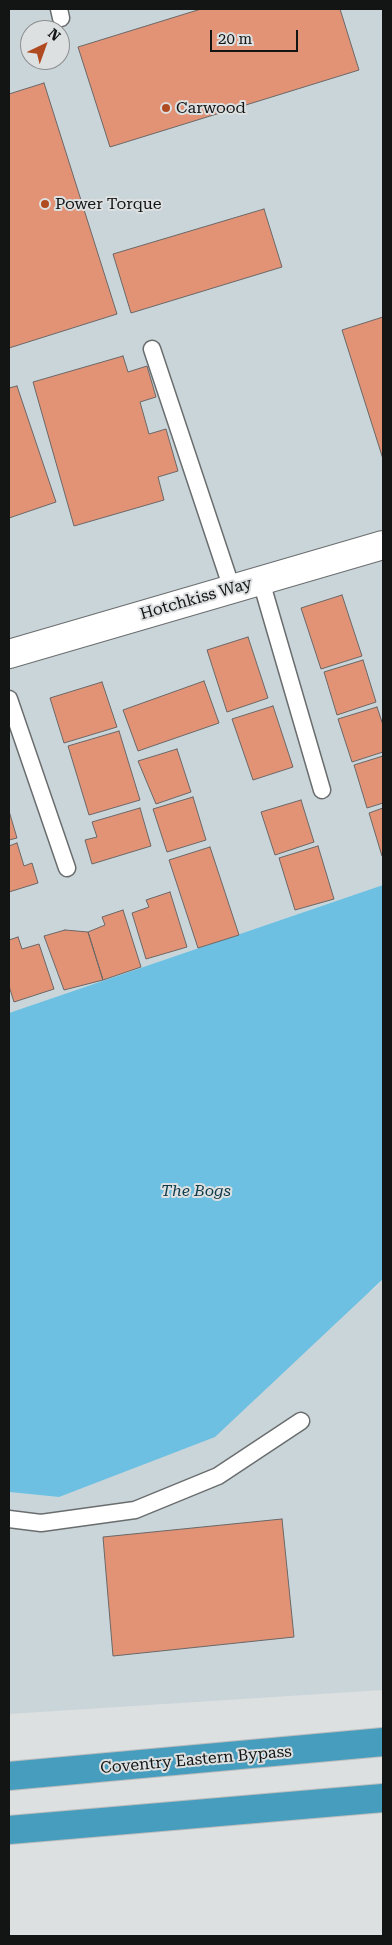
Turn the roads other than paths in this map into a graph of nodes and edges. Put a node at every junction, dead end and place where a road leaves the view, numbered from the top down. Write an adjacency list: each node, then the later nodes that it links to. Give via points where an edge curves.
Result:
1 (152, 349): 4 (lane)
2 (383, 545): 3 (street, Hotchkiss Way)
3 (261, 581): 4 (street, Hotchkiss Way); 7 (lane)
4 (232, 589): 5 (street, Hotchkiss Way)
5 (9, 654)
6 (9, 699): 8 (lane)
7 (322, 790)
8 (67, 868)
9 (301, 1421): 10 (lane, via 218,1476 135,1510 41,1523)
10 (9, 1519)
11 (383, 1742): 12 (highway, Coventry Eastern Bypass)
12 (9, 1776)
13 (383, 1798): 14 (highway)
14 (9, 1830)

